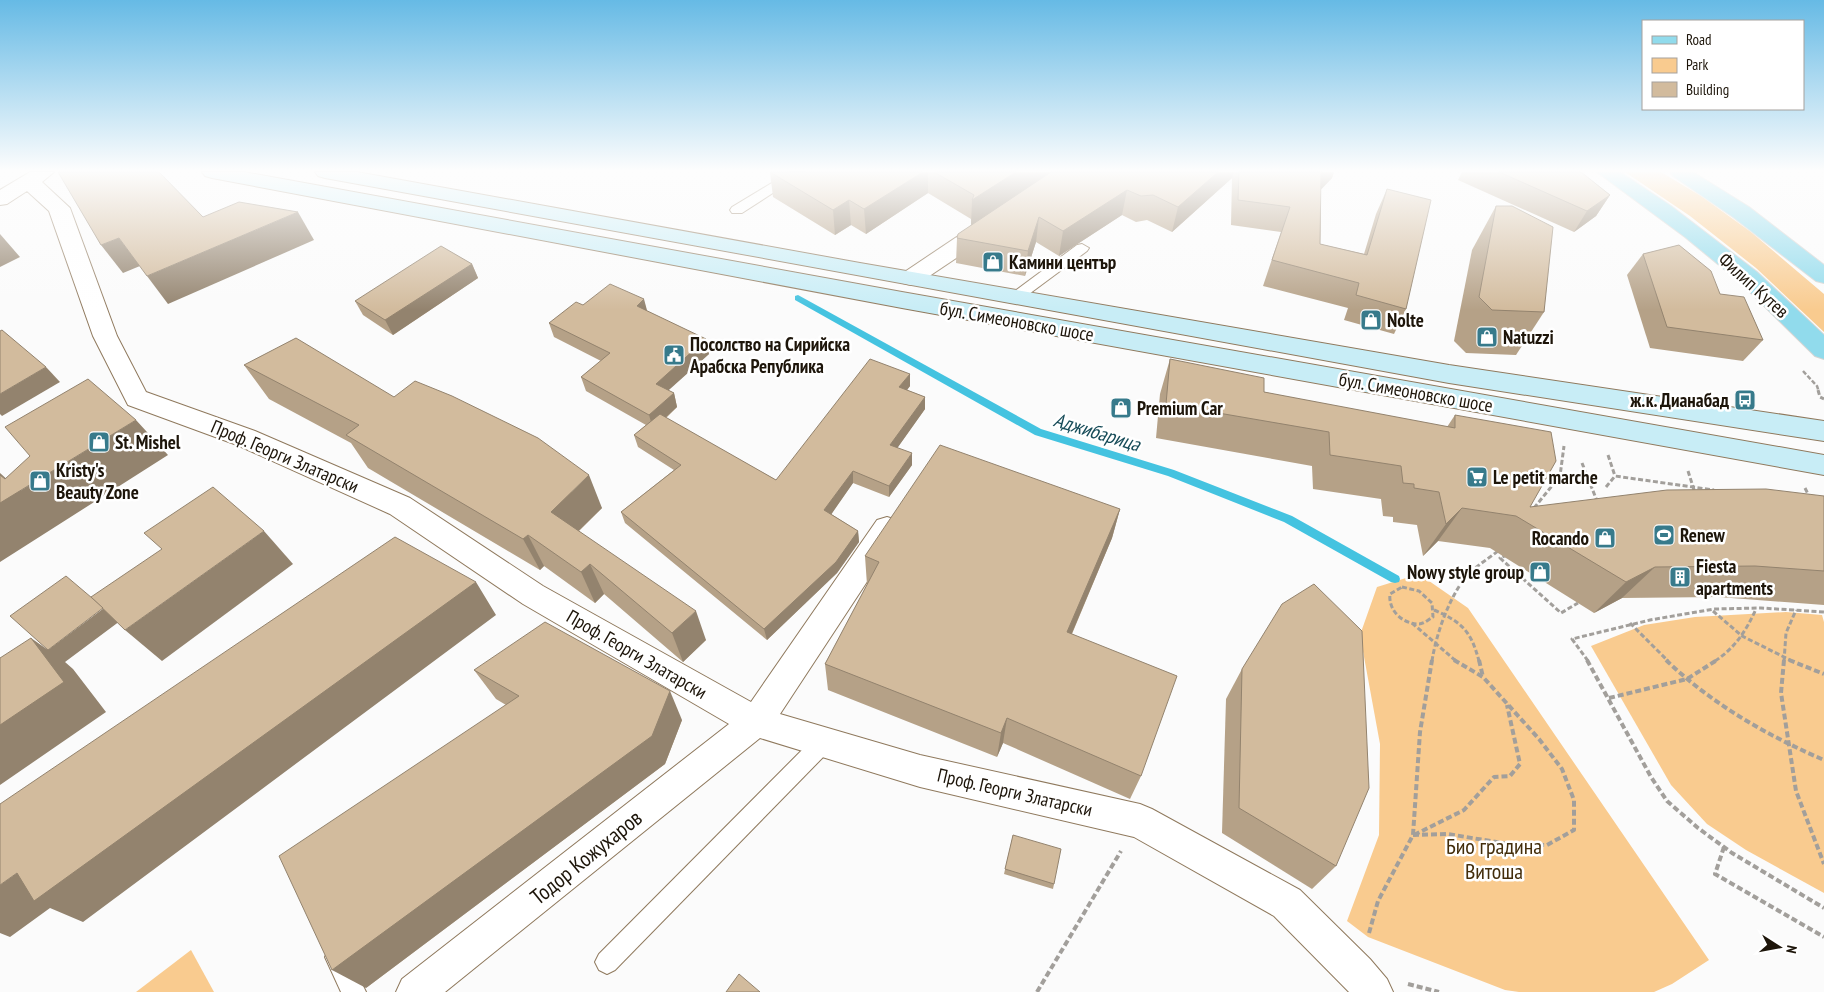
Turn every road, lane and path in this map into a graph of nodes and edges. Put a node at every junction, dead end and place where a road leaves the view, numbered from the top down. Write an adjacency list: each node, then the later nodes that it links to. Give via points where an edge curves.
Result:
1 (63, 218): 48 (street, Проф. Георги Златарски, via 105,336 137,398 246,438 400,506 533,595)
2 (461, 218): 18 (main road, бул. Симеоновско шосе)
3 (581, 218): 9 (main road, бул. Симеоновско шосе)
4 (1000, 218): 9 (street)
5 (1673, 218): 11 (main road, Филип Кутев, via 1771,298)
6 (1748, 218): 8 (main road)
7 (1082, 248): 10 (lane)
8 (1824, 276)
9 (911, 278): 10 (main road, бул. Симеоновско шосе)
10 (1016, 297): 14 (main road, бул. Симеоновско шосе, via 1449,374)
11 (1824, 350)
12 (1817, 386): 13 (path)
13 (1824, 386)
14 (1824, 431)
15 (1565, 441): 28 (path, via 1560,476)
16 (1607, 452): 20 (path)
17 (1582, 463): 26 (path)
18 (1824, 465)
19 (1688, 472): 24 (path, bridge)
20 (1615, 476): 21 (path); 23 (path)
21 (1606, 487)
22 (1805, 488): 27 (path, bridge)
23 (1722, 491)
24 (1697, 499)
25 (904, 502): 48 (street, Тодор Кожухаров)
26 (1599, 505)
27 (1812, 505)
28 (1529, 515)
29 (1504, 546): 37 (path, via 1465,578)
30 (1509, 554): 31 (path, via 1500,558 1561,613)
31 (1578, 603)
32 (1756, 608): 34 (path); 35 (path); 40 (path)
33 (1434, 610): 37 (path); 39 (path, via 1428,622); 39 (path, via 1432,603 1419,591 1402,587 1395,590 1390,594 1390,608)
34 (1712, 610): 38 (path); 40 (path)
35 (1796, 610): 36 (path); 42 (path, via 1786,633)
36 (1824, 612)
37 (1445, 615): 41 (path); 44 (path, via 1468,628)
38 (1630, 623): 45 (path); 46 (path, via 1572,639)
39 (1412, 624): 41 (path)
40 (1742, 636): 42 (path); 45 (path, via 1726,654)
41 (1435, 643): 44 (path, via 1460,665); 53 (path, via 1420,732)
42 (1784, 658): 43 (path); 50 (path, via 1781,693)
43 (1824, 674)
44 (1483, 677): 47 (path)
45 (1687, 679): 46 (path); 50 (path, via 1735,715)
46 (1609, 698): 54 (path, via 1664,797 1704,835)
47 (1507, 703): 53 (path, via 1520,764 1510,776 1494,777 1464,810); 53 (path, via 1562,769 1574,800 1574,830 1547,845 1508,844 1448,834)
48 (756, 722): 49 (street, Проф. Георги Златарски); 62 (street, Тодор Кожухаров)
49 (824, 742): 52 (street, Проф. Георги Златарски, via 920,771); 59 (lane)
50 (1790, 745): 51 (path); 55 (path, via 1796,791)
51 (1824, 760)
52 (1140, 820): 60 (street, Проф. Георги Златарски, via 1287,903); 63 (path)
53 (1413, 835): 60 (path, via 1378,901)
54 (1724, 847): 56 (path); 57 (path, via 1715,874)
55 (1824, 864)
56 (1824, 908)
57 (1824, 937)
58 (328, 940): 61 (lane)
59 (607, 962)
60 (1360, 985)
61 (354, 992)
62 (415, 992)
63 (1037, 992)

